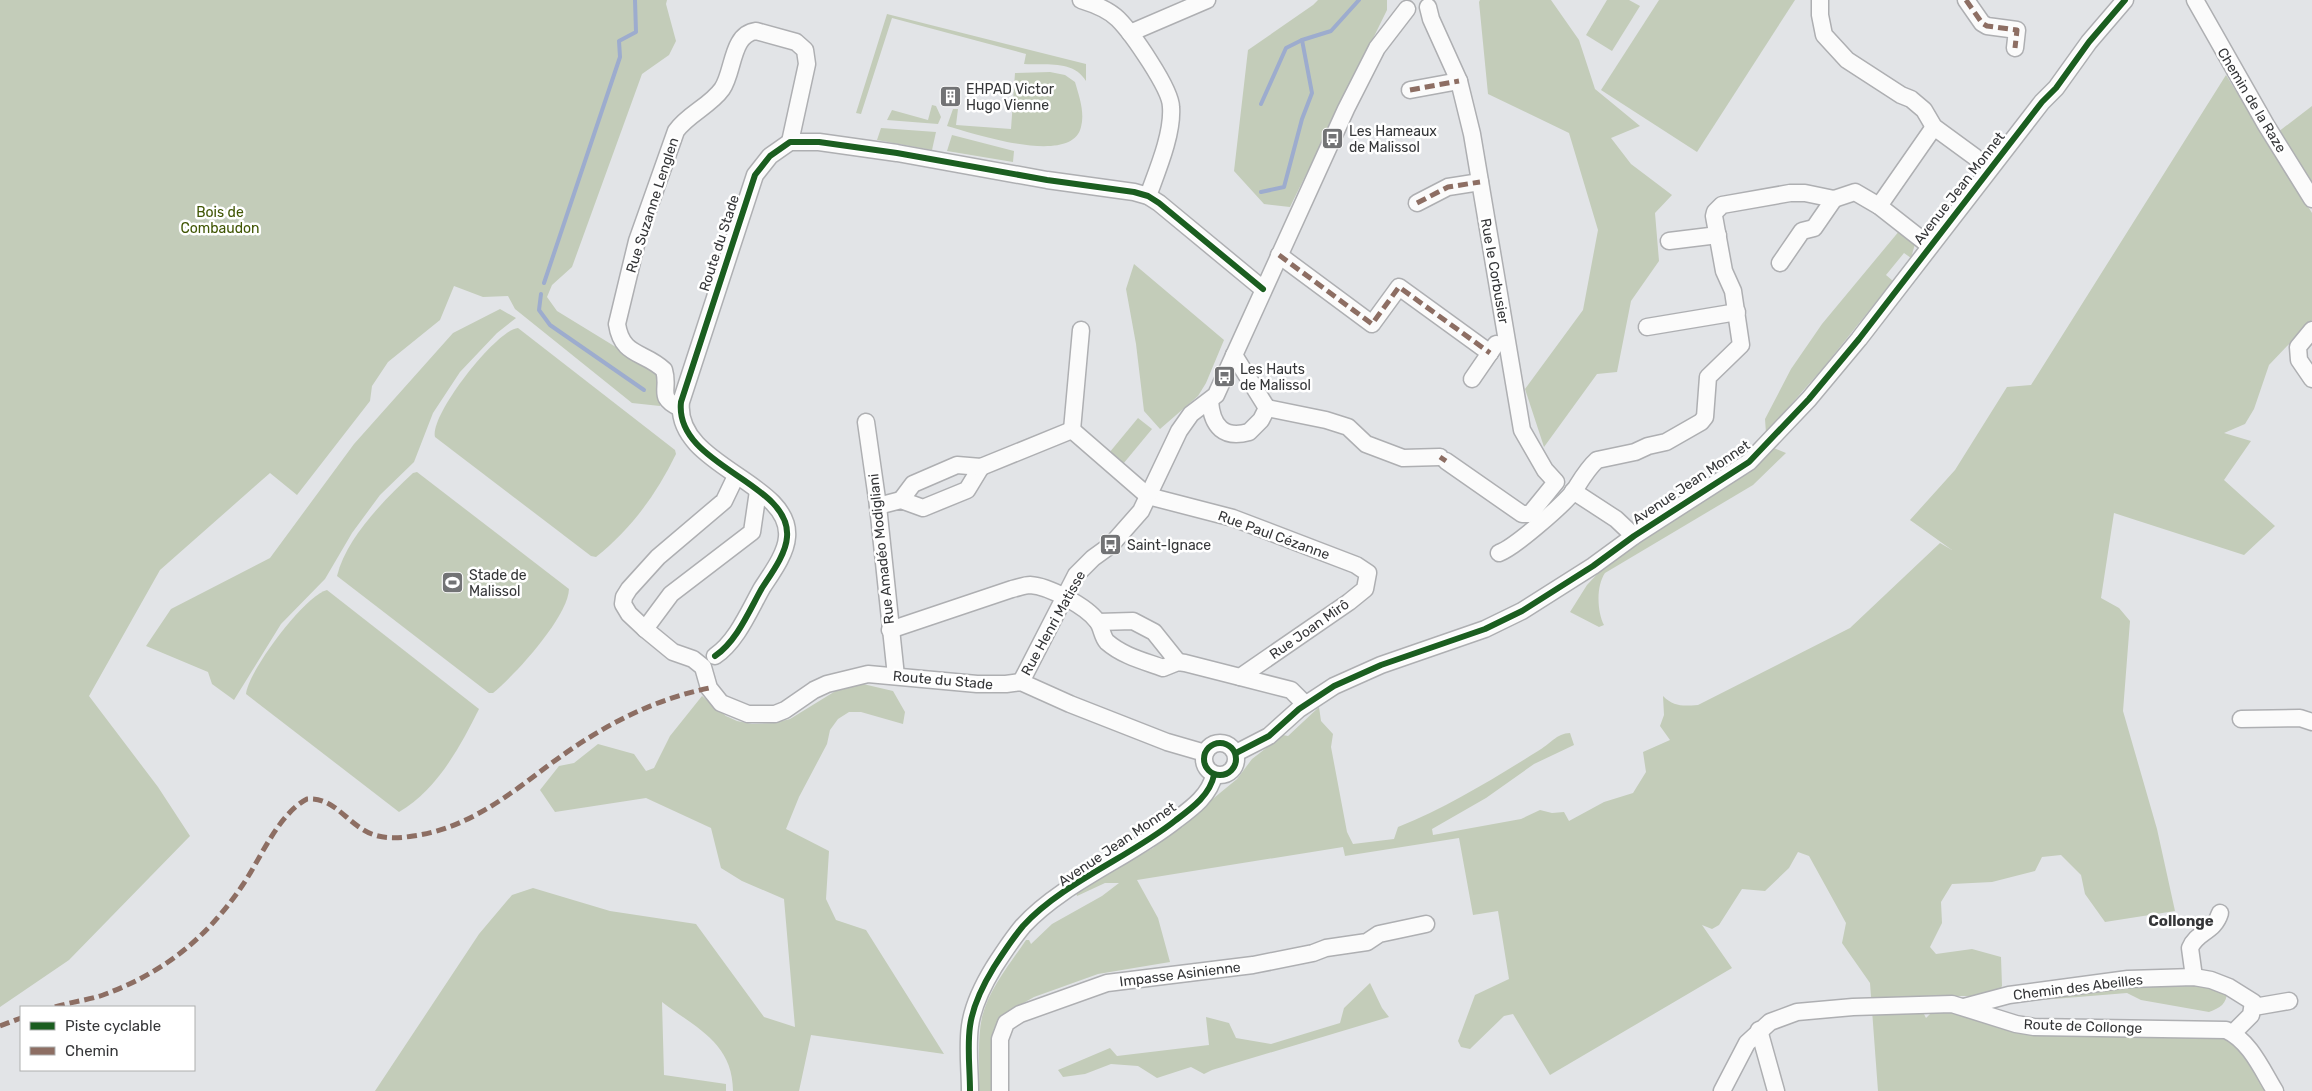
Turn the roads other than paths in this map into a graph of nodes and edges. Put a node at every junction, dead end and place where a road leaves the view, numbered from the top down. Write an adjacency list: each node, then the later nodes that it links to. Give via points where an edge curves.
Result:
1 (1081, 0): 9 (street, via 1117,18)
2 (1207, 0): 9 (street)
3 (1820, 0): 13 (street, via 1824,35 1847,60 1924,110)
4 (1967, 0): 10 (street, via 1982,23 2017,30)
5 (2125, 0): 24 (street, Avenue Jean Monnet)
6 (2195, 0): 19 (street, Chemin de la Raze)
7 (1431, 4): 8 (street, via 1420,11); 11 (street, Rue le Corbusier, via 1432,19)
8 (1403, 5): 25 (street, via 1366,70)
9 (1130, 33): 17 (street, via 1163,84 1171,106 1165,142)
10 (2015, 48)
11 (1459, 81): 12 (street); 16 (street, Rue le Corbusier)
12 (1410, 90)
13 (1934, 127): 15 (street); 21 (street)
14 (790, 142): 17 (street, via 819,142 897,153); 38 (street, Route du Stade, via 770,156 755,175); 38 (street, Rue Suzanne Lenglen, via 806,64 805,50 796,42 750,32 738,43 722,88 676,131 638,241 618,324 619,335 629,349 664,370 668,403)
15 (1975, 157)
16 (1480, 182): 20 (street, via 1448,187); 32 (street, Rue le Corbusier)
17 (1148, 196): 27 (street)
18 (1834, 199): 21 (street, via 1855,192); 22 (street, via 1790,193 1722,205 1714,216); 26 (street, via 1814,228 1802,231)
19 (2312, 200)
20 (1417, 203)
21 (1878, 206): 24 (street)
22 (1718, 234): 23 (street); 28 (street, via 1724,271 1733,291)
23 (1669, 242)
24 (1930, 246): 49 (street, Avenue Jean Monnet, via 1815,392 1754,456)
25 (1279, 255): 27 (street); 33 (street, via 1372,324 1399,287)
26 (1780, 263)
27 (1263, 289): 34 (street)
28 (1737, 312): 29 (street); 45 (street, via 1741,345 1708,377 1707,412 1701,422 1666,442 1598,460)
29 (1647, 327)
30 (1081, 330): 41 (street)
31 (2312, 330): 36 (street, via 2298,347 2299,360)
32 (1506, 333): 33 (street); 39 (street, Rue le Corbusier, via 1522,430 1545,470 1556,482 1530,514 1522,514 1443,459 1403,458 1366,444 1348,427)
33 (1490, 352): 35 (street)
34 (1234, 355): 37 (street, via 1216,395); 39 (street)
35 (1472, 379)
36 (2312, 379)
37 (1210, 401): 39 (street, via 1215,422 1220,430 1230,434 1249,432); 46 (street, Rue Henri Matisse, via 1191,414 1179,431)
38 (680, 408): 43 (street, via 683,426 694,441)
39 (1267, 408)
40 (866, 422): 48 (street, Rue Amadéo Modigliani)
41 (1072, 430): 42 (street); 46 (street)
42 (982, 467): 47 (street, via 956,465 913,484); 47 (street, via 967,490 923,508)
43 (736, 476): 44 (street); 54 (street, via 724,501 658,557 624,597 624,608)
44 (758, 491): 54 (street, via 752,532 671,594); 56 (street, via 784,516 787,539 736,634)
45 (1573, 491): 49 (street, via 1616,519); 50 (street)
46 (1148, 496): 51 (street, Rue Paul Cézanne, via 1270,530 1356,565); 52 (street, Rue Henri Matisse, via 1141,511 1121,535 1076,575)
47 (901, 500): 48 (street)
48 (878, 506): 55 (street, Rue Amadéo Modigliani)
49 (1634, 536): 61 (street, Avenue Jean Monnet, via 1522,611 1485,629 1353,677)
50 (1499, 553)
51 (1368, 573): 59 (street, Rue Joan Mirô, via 1364,589 1349,602)
52 (1064, 597): 53 (street, via 1088,611); 55 (street, via 1029,585); 60 (street, Rue Henri Matisse)
53 (1098, 622): 57 (street, via 1133,621 1154,632); 57 (street, via 1106,641 1127,655 1163,668)
54 (645, 629): 56 (street, via 673,652)
55 (890, 630): 58 (street, Rue Amadéo Modigliani)
56 (709, 662): 58 (street, Route du Stade, via 709,688 721,703 738,711 762,715 784,710 814,690 840,679 868,674)
57 (1178, 662): 59 (street)
58 (896, 676): 60 (street, Route du Stade, via 977,684)
59 (1240, 677): 61 (street, via 1291,690)
60 (1021, 682): 64 (street, Route du Stade, via 1167,742)
61 (1306, 704): 65 (street, Avenue Jean Monnet, via 1269,736)
62 (2241, 719): 63 (street, via 2300,718)
63 (2312, 722)
64 (1205, 752): 65 (street, via 1211,745 1221,742); 66 (street, via 1207,770)
65 (1236, 753): 66 (street, via 1232,771 1224,776)
66 (1214, 775): 75 (street, Avenue Jean Monnet, via 1208,792 1184,815 1149,841 1060,896 1023,926 1010,942 984,983 972,1014)
67 (2220, 913): 69 (street, via 2214,927 2198,936 2190,948)
68 (1426, 924): 76 (street, Impasse Asinienne, via 1379,934 1367,942 1253,965 1106,983 1020,1014 1006,1024 1000,1039)
69 (2194, 977): 71 (street, Chemin des Abeilles, via 2128,979 2009,995); 72 (street, Chemin des Abeilles, via 2211,980 2238,992 2253,1002)
70 (2289, 1001): 72 (street)
71 (1964, 1007): 73 (street, Route de Collonge, via 1942,1004 1813,1010 1784,1016); 74 (street, Route de Collonge, via 2034,1027 2217,1029)
72 (2254, 1007): 74 (street, via 2251,1015)
73 (1759, 1030): 77 (street, Route de Collonge, via 1747,1043); 78 (street)
74 (2233, 1033): 79 (street, via 2247,1046)
75 (970, 1091)
76 (1000, 1091)
77 (1722, 1091)
78 (1776, 1091)
79 (2275, 1091)

